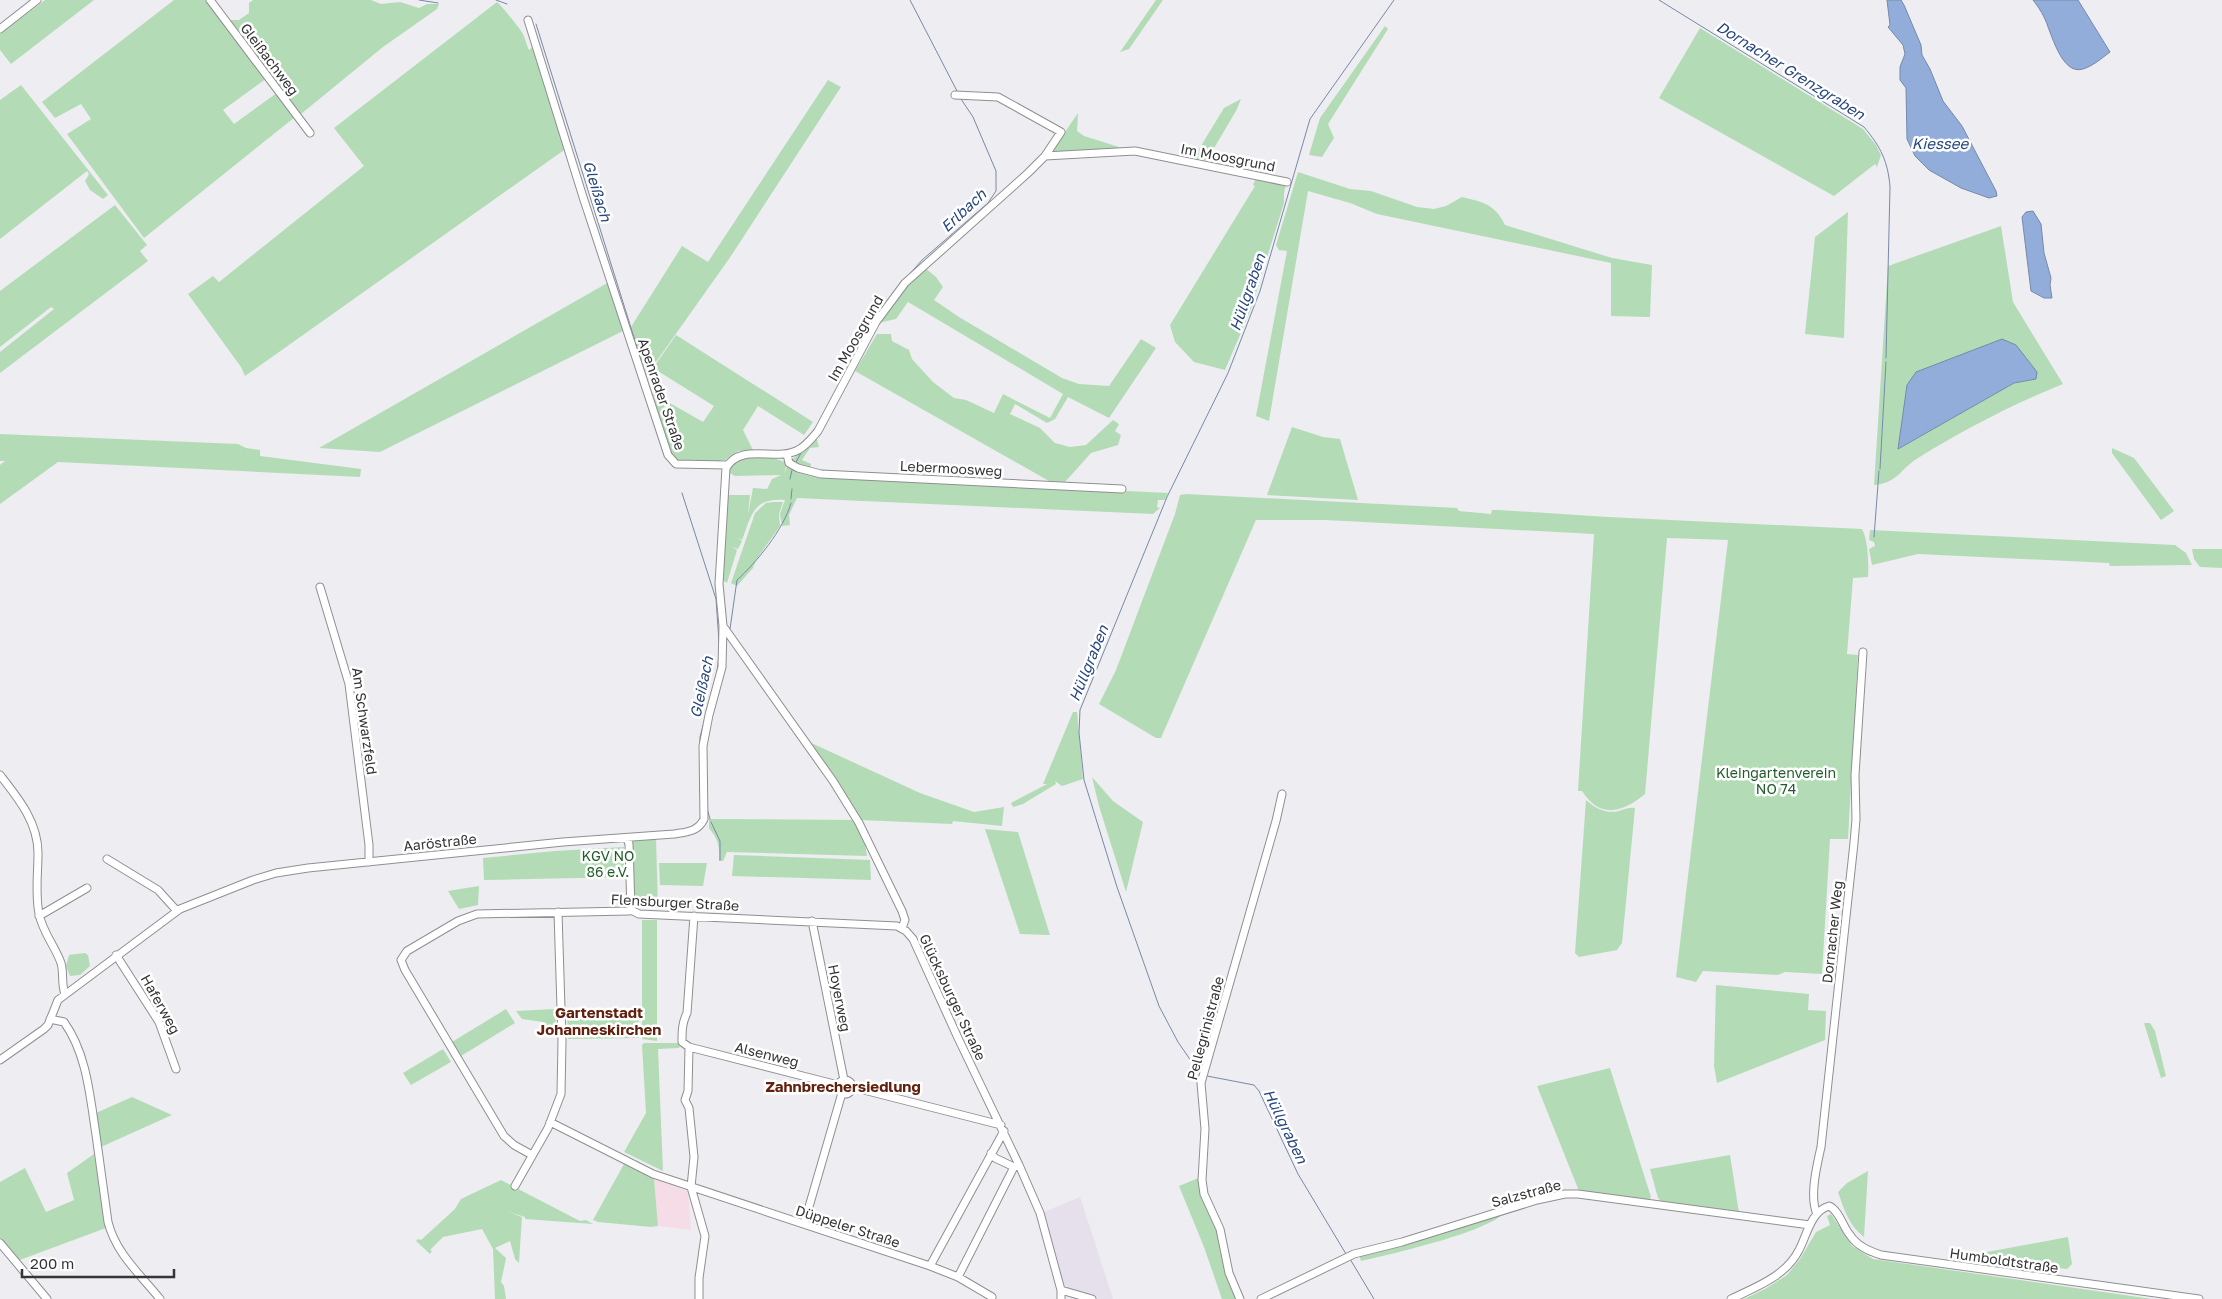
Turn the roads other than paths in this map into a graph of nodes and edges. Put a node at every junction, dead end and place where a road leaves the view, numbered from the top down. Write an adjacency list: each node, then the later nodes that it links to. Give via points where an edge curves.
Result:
1 (37, 0): 4 (street)
2 (210, 0): 6 (street, Gleißachweg)
3 (528, 20): 10 (street, Apenrader Straße, via 668,454 676,464)
4 (0, 29)
5 (955, 96): 7 (street, Im Moosgrund, via 998,97 1061,132)
6 (310, 133)
7 (1046, 156): 8 (street, Im Moosgrund, via 1135,152); 9 (street, Im Moosgrund, via 905,283 876,322 818,431 806,445)
8 (1287, 182)
9 (787, 454): 10 (street, Im Moosgrund, via 745,454); 11 (street, Lebermoosweg, via 789,462 795,466 821,474)
10 (727, 465): 13 (street, via 719,584)
11 (1122, 489)
12 (320, 587): 19 (street, Am Schwarzfeld, via 349,684 370,845)
13 (723, 626): 17 (street, Aaröstraße, via 722,667 703,746 704,819 701,826 687,832); 27 (street, Glücksburger Straße, via 859,823 902,911)
14 (1864, 652): 44 (street, Dornacher Weg, via 1855,774 1854,843 1815,1178)
15 (0, 775): 24 (street, via 34,828 38,852 36,895)
16 (1282, 794): 57 (street, Pellegrinistraße, via 1202,1077 1204,1194 1220,1229 1229,1273)
17 (627, 839): 19 (street, Aaröstraße, via 618,837); 21 (street)
18 (107, 859): 22 (street, via 158,890)
19 (369, 862): 22 (street, Aaröstraße, via 276,873)
20 (87, 888): 24 (street)
21 (631, 910): 23 (street, Flensburger Straße); 25 (street, Flensburger Straße, via 639,914)
22 (176, 911): 28 (street, Aaröstraße)
23 (558, 912): 37 (street, via 562,1041 560,1094); 40 (street, Flensburger Straße, via 477,914 458,921 407,951 402,960 504,1136)
24 (39, 916): 29 (street, via 60,961)
25 (694, 916): 26 (street, Flensburger Straße); 31 (street, via 687,1013 682,1023 682,1042)
26 (812, 921): 27 (street, Flensburger Straße); 34 (street, Hoyerweg)
27 (902, 928): 38 (street, Glücksburger Straße, via 913,939)
28 (116, 955): 29 (street, Aaröstraße); 33 (street, Haferweg, via 159,1022)
29 (65, 994): 30 (street, Aaröstraße, via 55,1003)
30 (50, 1019): 32 (street, Aaröstraße, via 44,1029); 53 (street, via 64,1022 84,1065 113,1238)
31 (689, 1047): 34 (street, Alsenweg); 43 (street, via 685,1100 689,1108 694,1157)
32 (0, 1060)
33 (176, 1069)
34 (841, 1082): 35 (street, Alsenweg, via 849,1082); 36 (street, via 839,1090)
35 (852, 1087): 36 (street); 38 (street, Alsenweg)
36 (842, 1093): 45 (street)
37 (550, 1122): 40 (street); 43 (street, Düppeler Straße, via 653,1174)
38 (1002, 1128): 39 (street); 41 (street, Glücksburger Straße)
39 (991, 1152): 41 (street, via 995,1158); 48 (street)
40 (532, 1155): 42 (street)
41 (1017, 1166): 49 (street); 50 (street, Glücksburger Straße, via 1040,1213)
42 (515, 1186)
43 (691, 1187): 45 (street, Düppeler Straße); 54 (street, via 705,1236)
44 (1817, 1214): 46 (street); 60 (street, Humboldtstraße, via 1829,1206 1855,1241 1881,1255)
45 (804, 1224): 48 (street, Düppeler Straße)
46 (1810, 1225): 58 (street, Salzstraße, via 1565,1194 1353,1255); 59 (street, via 1799,1252 1786,1267 1763,1284)
47 (0, 1243): 52 (street)
48 (930, 1266): 49 (street, Düppeler Straße)
49 (958, 1277): 51 (street, Düppeler Straße)
50 (1061, 1290): 55 (street, Glücksburger Straße); 56 (street)
51 (992, 1297)
52 (47, 1299)
53 (160, 1299)
54 (699, 1299)
55 (1061, 1299)
56 (1092, 1299)
57 (1240, 1299)
58 (1261, 1299)
59 (1730, 1299)
60 (2198, 1299)

